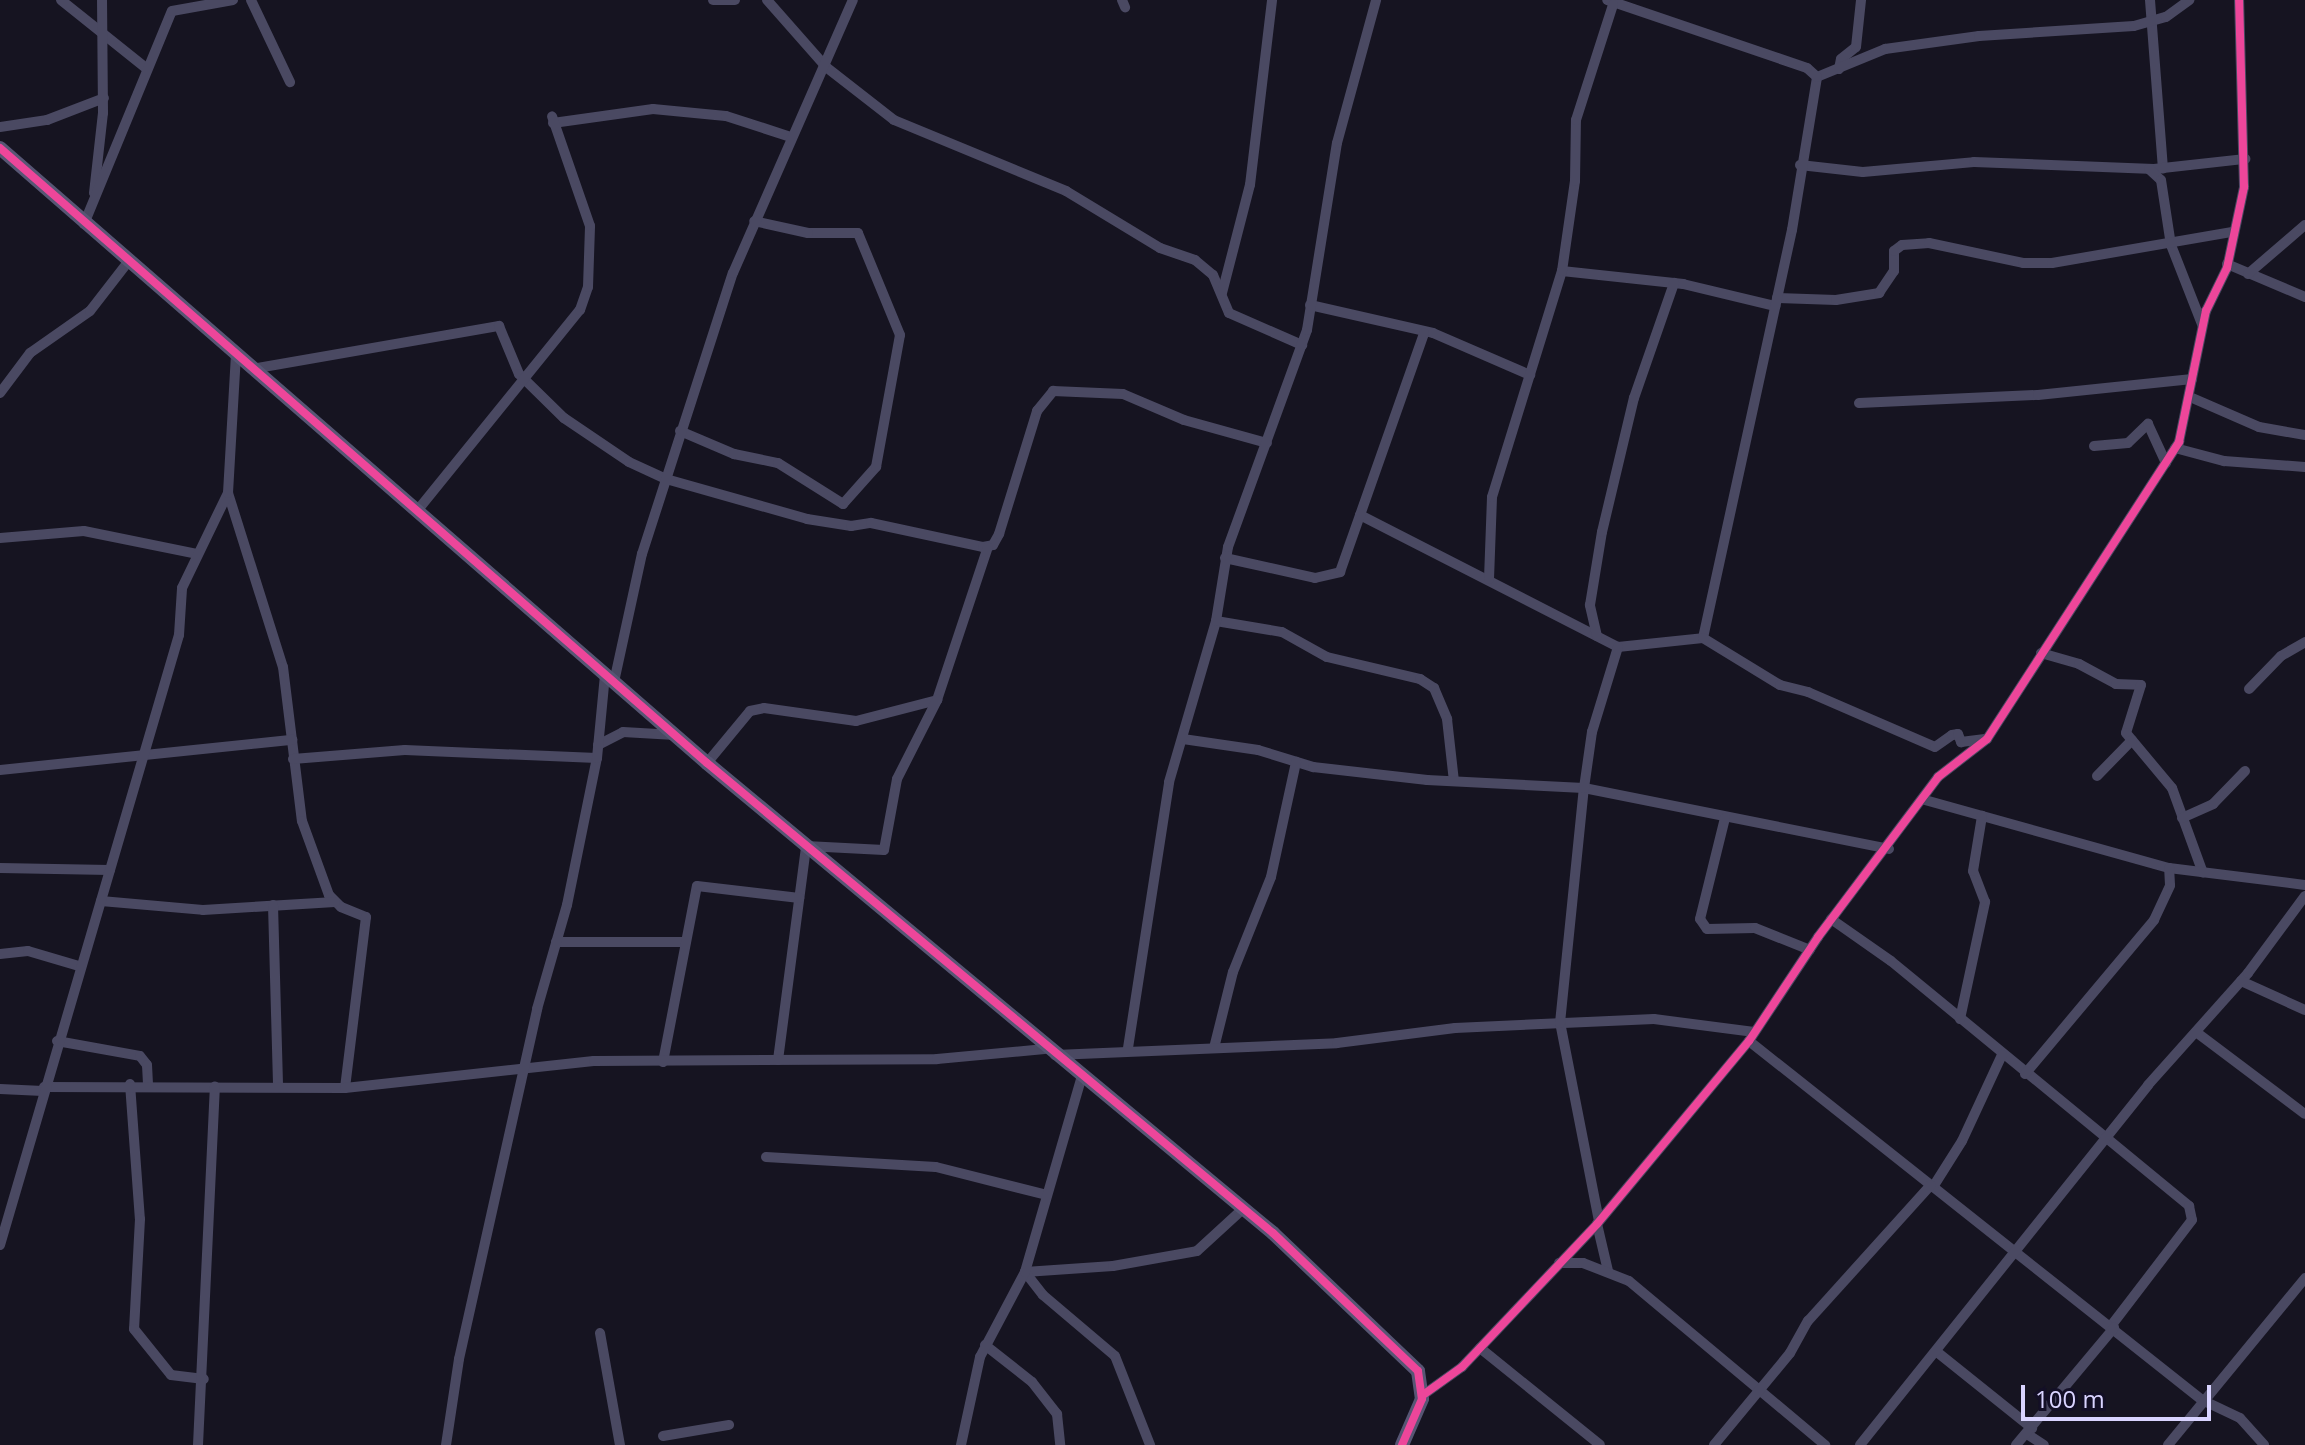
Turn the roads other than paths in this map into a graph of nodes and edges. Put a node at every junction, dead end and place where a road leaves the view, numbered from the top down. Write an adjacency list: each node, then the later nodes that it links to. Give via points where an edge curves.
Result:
1 (61, 0): 17 (street)
2 (102, 0): 17 (street)
3 (233, 0): 19 (street, via 172,11)
4 (251, 0): 22 (street)
5 (713, 0): 6 (street)
6 (735, 0)
7 (767, 0): 18 (street)
8 (853, 0): 18 (street)
9 (1272, 0): 42 (street, via 1250,185)
10 (1376, 0): 45 (street, via 1337,143)
11 (1861, 0): 20 (street, via 1856,47 1841,59)
12 (2150, 0): 16 (street)
13 (2189, 0): 16 (street)
14 (2239, 0): 27 (street)
15 (1610, 3): 21 (street, via 1807,68); 39 (street, via 1576,120 1575,181)
16 (2151, 22): 20 (street, via 1885,49); 30 (street)
17 (103, 35): 19 (street); 23 (street)
18 (826, 67): 25 (street); 42 (street, via 894,120 1066,191 1160,248 1195,260 1213,275)
19 (147, 69): 31 (street)
20 (1839, 69): 21 (street)
21 (1817, 77): 28 (street)
22 (290, 82)
23 (104, 98): 24 (street, via 47,120); 31 (street)
24 (0, 127)
25 (791, 137): 32 (street); 53 (street, via 726,116 653,109 552,119 590,226 591,255 580,310)
26 (0, 148): 33 (street)
27 (2245, 159): 30 (street); 35 (street)
28 (1800, 165): 29 (street, via 1863,172 2020,162); 44 (street)
29 (2149, 167): 30 (street); 36 (street, via 2161,180)
30 (2163, 168)
31 (94, 194): 33 (street)
32 (754, 221): 57 (street); 57 (street, via 808,233 858,233 900,335 876,467 843,504 778,463 734,454)
33 (84, 224): 37 (street)
34 (2305, 225): 40 (street)
35 (2232, 232): 36 (street); 38 (street)
36 (2171, 245): 44 (street, via 2052,263 2023,263 1942,244 1902,245 1894,251 1894,271 1879,293); 46 (street)
37 (128, 262): 49 (street); 54 (street, via 90,311 30,353)
38 (2227, 264): 40 (street); 46 (street)
39 (1562, 271): 41 (street); 51 (street)
40 (2248, 274): 43 (street)
41 (1674, 283): 44 (street); 74 (street, via 1634,398 1600,543 1590,605)
42 (1220, 297): 48 (street, via 1229,313)
43 (2305, 297)
44 (1776, 302): 75 (street)
45 (1310, 305): 47 (street); 48 (street)
46 (2202, 326): 52 (street)
47 (1424, 333): 51 (street, via 1507,361); 67 (street, via 1395,403)
48 (1302, 345): 59 (street)
49 (236, 355): 50 (street); 65 (street)
50 (252, 369): 53 (street, via 499,326); 66 (street)
51 (1530, 375): 72 (street, via 1492,497)
52 (2192, 379): 55 (street); 56 (street, via 2038,395)
53 (526, 381): 64 (street, via 607,449); 66 (street)
54 (0, 393)
55 (2190, 397): 58 (street, via 2259,427); 61 (street)
56 (1859, 403)
57 (680, 431): 64 (street)
58 (2305, 435)
59 (1267, 443): 69 (street, via 1184,420 1123,394 1053,391 1037,411 1009,509); 71 (street)
60 (2094, 446): 62 (street, via 2128,443 2148,424)
61 (2175, 448): 62 (street); 63 (street, via 2224,461)
62 (2166, 463): 78 (street)
63 (2305, 467)
64 (666, 479): 69 (street, via 807,519 851,526 871,523); 79 (street)
65 (228, 493): 70 (street); 85 (street, via 283,667)
66 (417, 511): 79 (street)
67 (1360, 515): 71 (street, via 1346,560 1332,577); 72 (street)
68 (0, 538): 70 (street, via 84,531)
69 (988, 547): 81 (street)
70 (197, 554): 88 (street, via 182,588 179,635)
71 (1225, 558): 73 (street)
72 (1489, 579): 74 (street)
73 (1216, 621): 83 (street); 96 (street, via 1282,632 1327,657 1420,679 1434,688 1447,719)
74 (1597, 636): 77 (street)
75 (1703, 638): 77 (street); 84 (street, via 1780,685 1935,747 1958,734 1961,742)
76 (2305, 642): 80 (street, via 2281,656)
77 (1618, 647): 97 (street, via 1592,732)
78 (2041, 653): 84 (street); 86 (street, via 2079,664 2116,684 2141,685 2126,733)
79 (610, 678): 82 (street); 87 (street)
80 (2249, 689)
81 (937, 700): 92 (street, via 856,721 750,711); 102 (street, via 897,779 884,850)
82 (675, 735): 87 (street, via 623,732); 92 (street)
83 (1183, 739): 91 (street, via 1258,750); 127 (street, via 1169,782)
84 (1987, 739): 98 (street, via 1938,777)
85 (292, 740): 88 (street); 90 (street)
86 (2132, 740): 95 (street); 101 (street, via 2172,788)
87 (598, 745): 89 (street)
88 (142, 752): 93 (street); 106 (street)
89 (597, 758): 90 (street, via 405,750); 115 (street)
90 (293, 759): 112 (street, via 302,821)
91 (1296, 762): 96 (street); 128 (street, via 1271,877 1233,972)
92 (707, 763): 102 (street)
93 (0, 770)
94 (2245, 771): 101 (street, via 2213,804)
95 (2097, 776)
96 (1454, 781): 97 (street)
97 (1584, 788): 100 (street); 123 (street)
98 (1925, 800): 99 (street); 103 (street)
99 (1982, 816): 105 (street); 122 (street, via 1973,871 1985,902)
100 (1725, 818): 103 (street); 117 (street, via 1700,919 1707,929 1755,928)
101 (2182, 818): 107 (street)
102 (806, 846): 110 (street); 129 (street)
103 (1889, 849): 114 (street)
104 (0, 868): 106 (street)
105 (2169, 868): 107 (street); 134 (street, via 2170,885 2154,920)
106 (110, 870): 111 (street)
107 (2203, 873): 108 (street)
108 (2305, 885)
109 (2305, 896): 120 (street)
110 (799, 898): 116 (street, via 697,886); 131 (street)
111 (101, 901): 113 (street, via 203,910); 119 (street)
112 (335, 902): 113 (street); 140 (street, via 362,912 367,926)
113 (273, 905): 139 (street)
114 (1831, 919): 117 (street); 122 (street)
115 (556, 942): 116 (street); 133 (street)
116 (684, 942): 132 (street)
117 (1810, 950): 125 (street)
118 (0, 954): 119 (street, via 28,951)
119 (79, 966): 126 (street)
120 (2241, 981): 121 (street); 124 (street)
121 (2305, 1010)
122 (1960, 1019): 130 (street)
123 (1560, 1023): 125 (street, via 1654,1019); 128 (street); 149 (street)
124 (2196, 1032): 143 (street); 144 (street)
125 (1752, 1036): 146 (street); 149 (street)
126 (57, 1041): 137 (street, via 140,1056 147,1065); 142 (street)
127 (1128, 1048): 128 (street); 129 (street)
128 (1214, 1048)
129 (1049, 1052): 131 (street); 135 (street)
130 (2002, 1055): 134 (street); 146 (street, via 1962,1141)
131 (778, 1060): 132 (street)
132 (663, 1062): 133 (street)
133 (527, 1066): 140 (street); 170 (street, via 459,1359)
134 (2025, 1074): 144 (street)
135 (1082, 1076): 147 (street); 148 (street, via 1154,1129)
136 (130, 1084): 137 (street); 142 (street); 161 (street, via 140,1206 134,1329 163,1369)
137 (148, 1085): 138 (street)
138 (215, 1086): 139 (street); 161 (street)
139 (278, 1087): 140 (street)
140 (345, 1088)
141 (0, 1089): 142 (street)
142 (44, 1089): 150 (street)
143 (2305, 1114)
144 (2109, 1139): 151 (street); 156 (street, via 2193,1214)
145 (766, 1157): 147 (street, via 936,1167)
146 (1932, 1186): 151 (street); 162 (street, via 1808,1321 1790,1353)
147 (1047, 1195): 154 (street)
148 (1244, 1208): 154 (street, via 1197,1251 1128,1264); 163 (street, via 1418,1371)
149 (1598, 1222): 152 (street); 153 (street)
150 (0, 1245)
151 (2018, 1252): 156 (street); 160 (street)
152 (1559, 1263): 153 (street); 159 (street)
153 (1608, 1271): 162 (street, via 1629,1281)
154 (1025, 1272): 158 (street); 174 (street, via 1043,1295 1115,1356)
155 (2302, 1286): 164 (street)
156 (2112, 1327): 164 (street); 166 (street)
157 (600, 1333): 171 (street)
158 (985, 1345): 172 (street); 173 (street, via 1032,1382 1057,1414)
159 (1480, 1348): 163 (street); 176 (street)
160 (1937, 1352): 166 (street); 179 (street)
161 (204, 1379): 169 (street)
162 (1755, 1390): 177 (street); 178 (street)
163 (1423, 1395): 175 (street)
164 (2202, 1400): 168 (street, via 2240,1418); 182 (street)
165 (729, 1425): 167 (street)
166 (2029, 1431): 180 (street); 181 (street)
167 (663, 1436)
168 (2261, 1444)
169 (198, 1445)
170 (446, 1445)
171 (620, 1445)
172 (961, 1445)
173 (1060, 1445)
174 (1150, 1445)
175 (1402, 1445)
176 (1600, 1445)
177 (1714, 1445)
178 (1825, 1445)
179 (1860, 1445)
180 (2016, 1445)
181 (2044, 1445)
182 (2168, 1445)

